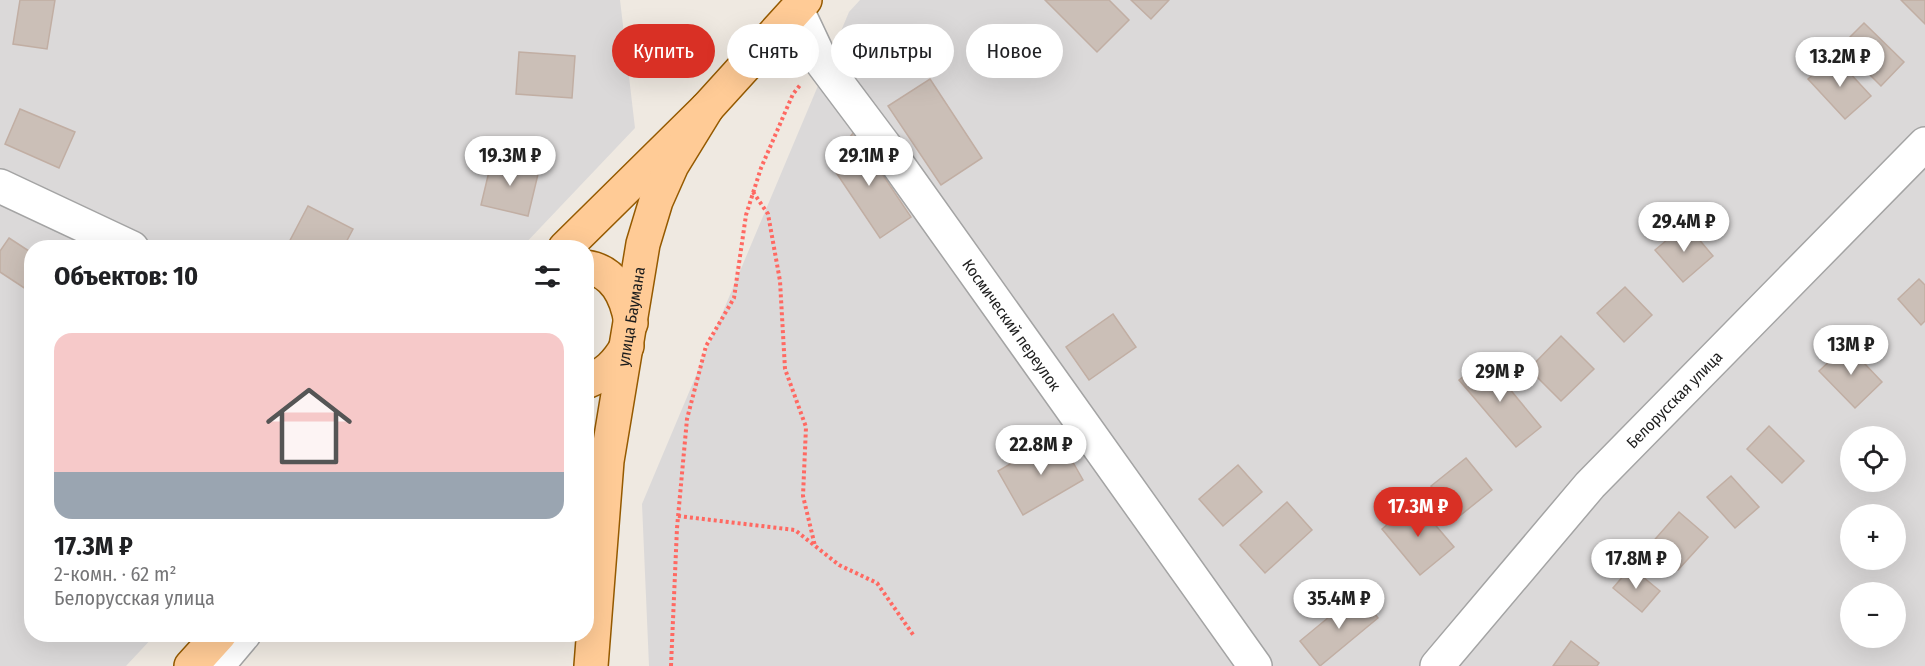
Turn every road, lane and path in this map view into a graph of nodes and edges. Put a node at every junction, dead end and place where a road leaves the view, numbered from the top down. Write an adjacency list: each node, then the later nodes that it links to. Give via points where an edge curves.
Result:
1 (801, 5): 2 (street, Космический переулок); 3 (main road, улица Баумана)
2 (821, 61): 6 (path, via 793,94); 23 (street, Космический переулок)
3 (707, 108): 8 (main road, улица Баумана); 10 (main road, улица Баумана, via 672,165 656,201 643,244)
4 (1925, 144): 24 (street, Белорусская улица, via 1590,485)
5 (0, 186): 7 (street)
6 (753, 192): 13 (path, via 734,298 706,346 687,419); 15 (path, via 768,214 780,280 786,369 806,427 803,496)
7 (115, 240)
8 (573, 240)
9 (594, 270): 10 (main road, via 609,277 620,289 628,306)
10 (629, 335): 11 (main road, via 616,364); 14 (main road, улица Баумана, via 607,461)
11 (594, 379)
12 (594, 482): 14 (main road, улица Баумана)
13 (678, 516): 15 (path, via 795,530); 22 (path)
14 (601, 538): 16 (main road, улица Баумана)
15 (815, 546): 17 (path, via 839,565 877,583)
16 (594, 606)
17 (914, 636)
18 (213, 642): 20 (main road)
19 (237, 642): 21 (street)
20 (191, 666)
21 (217, 666)
22 (671, 666)
23 (1255, 666)
24 (1437, 666)

